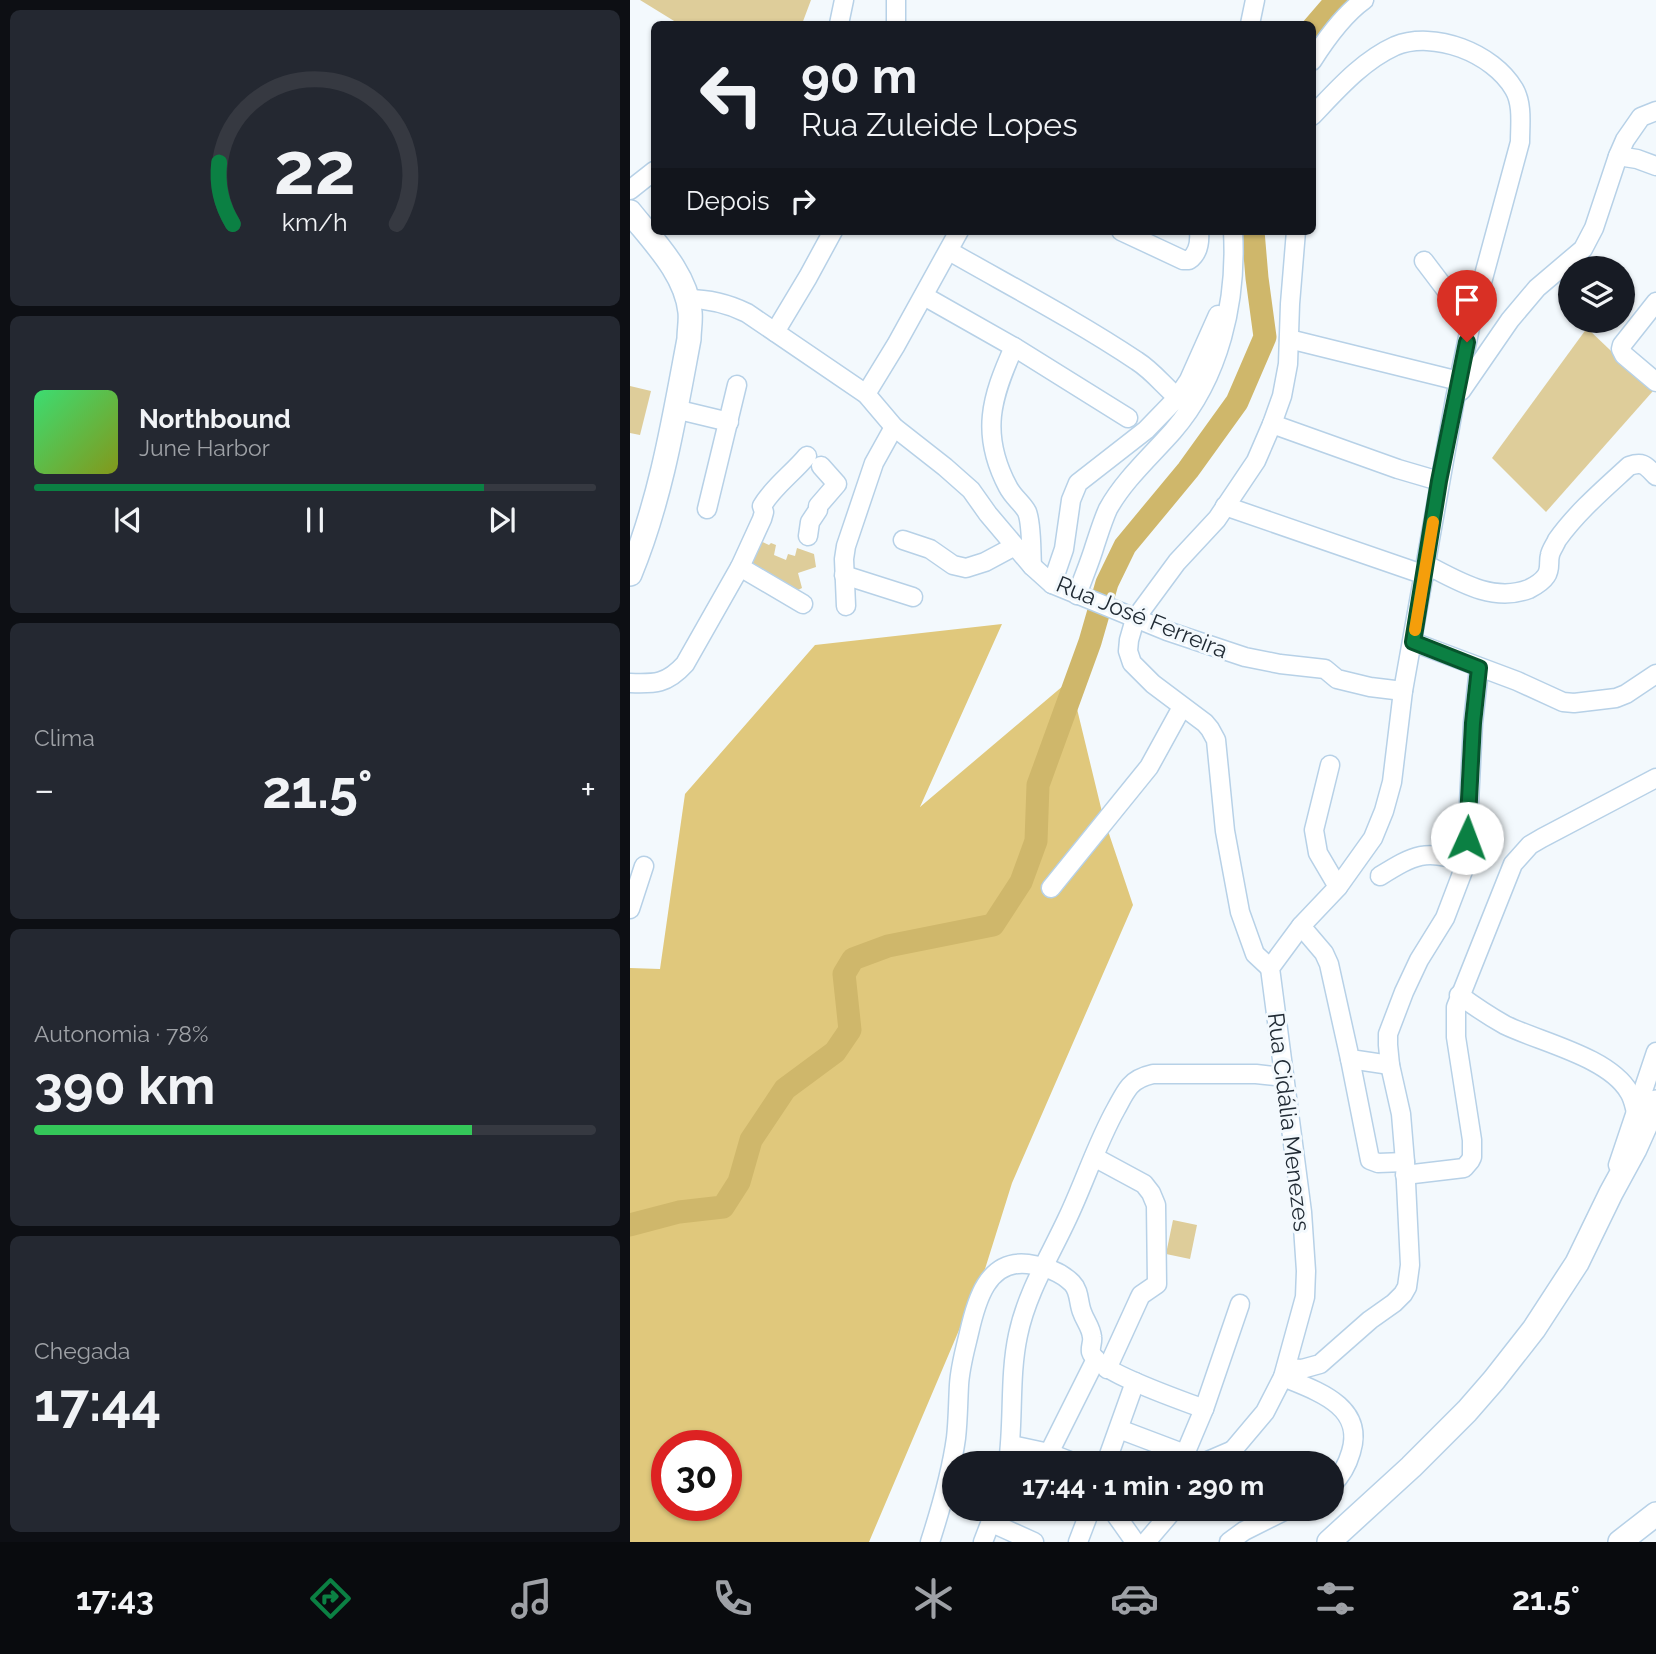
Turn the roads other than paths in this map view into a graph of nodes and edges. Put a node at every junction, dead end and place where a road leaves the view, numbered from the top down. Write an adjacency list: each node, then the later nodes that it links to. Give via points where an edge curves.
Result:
1 (844, 0): 5 (street)
2 (896, 0): 6 (street)
3 (1255, 0): 7 (street)
4 (1364, 0): 8 (street)
5 (840, 21)
6 (896, 21)
7 (1251, 21)
8 (1316, 55)
9 (1656, 111): 11 (street, via 1641,117)
10 (1316, 112): 27 (street, via 1370,61 1409,41 1445,42 1476,55 1499,70 1515,90 1521,114 1520,142)
11 (1618, 156): 12 (street); 33 (street, via 1583,249 1537,288)
12 (1656, 166)
13 (651, 174): 14 (street)
14 (630, 190)
15 (630, 212): 25 (main road, via 674,269)
16 (831, 235): 28 (street)
17 (957, 235): 22 (street)
18 (1130, 235): 19 (street, via 1183,260 1198,250)
19 (1199, 235)
20 (1233, 235): 35 (street, via 1232,286 1189,380)
21 (1296, 235): 29 (street)
22 (949, 251): 24 (street); 35 (street, via 1140,363)
23 (1423, 261): 27 (street)
24 (924, 296): 30 (street); 34 (street)
25 (687, 299): 28 (street, Rua José Ferreira, via 732,305); 36 (main road, via 688,340)
26 (1656, 302): 31 (street, via 1621,349)
27 (1471, 323): 33 (street)
28 (775, 332): 34 (street, Rua José Ferreira)
29 (1289, 339): 33 (street); 39 (street, via 1282,396)
30 (1014, 347): 37 (street); 48 (street, via 997,388 991,420 1003,477 1028,515)
31 (1656, 382)
32 (737, 385): 38 (street)
33 (1457, 390): 42 (street)
34 (866, 394): 40 (street, Rua José Ferreira)
35 (1184, 403): 53 (street, via 1078,483); 54 (street, via 1175,429 1108,510)
36 (675, 410): 38 (street); 51 (main road, via 657,497)
37 (1128, 418)
38 (729, 422): 44 (street)
39 (1272, 424): 42 (street); 43 (street, via 1256,461)
40 (894, 427): 47 (street, Rua José Ferreira, via 971,490); 52 (street, via 874,463 850,533)
41 (1656, 476): 50 (street, via 1645,465 1629,466 1569,526 1549,556 1543,580 1521,592 1502,594)
42 (1439, 481): 50 (street)
43 (1225, 506): 50 (street); 58 (street)
44 (707, 509)
45 (808, 536): 49 (street, via 818,506 837,484 814,461 788,478 761,506 762,519)
46 (903, 540): 47 (street, via 966,568)
47 (1015, 546): 48 (street, Rua José Ferreira)
48 (1032, 566): 53 (street, Rua José Ferreira)
49 (740, 567): 56 (street); 62 (street, via 676,674 650,684)
50 (1426, 570): 59 (street)
51 (630, 574)
52 (844, 575): 55 (street); 57 (street)
53 (1052, 584): 54 (street, Rua José Ferreira)
54 (1077, 595): 58 (street, Rua José Ferreira)
55 (913, 597)
56 (803, 604)
57 (846, 606)
58 (1135, 619): 63 (street, Rua José Ferreira, via 1245,657 1325,669 1337,679); 64 (street, via 1128,651 1132,663)
59 (1413, 642): 60 (street); 63 (street)
60 (1479, 668): 61 (street, via 1574,704 1616,698); 67 (street)
61 (1656, 674)
62 (630, 682)
63 (1403, 691): 70 (street, via 1384,811 1373,838)
64 (1182, 707): 71 (street, via 1149,767); 74 (street, via 1210,729 1216,740 1225,831 1240,912 1255,954)
65 (1331, 765): 70 (street, via 1314,830 1318,853)
66 (1656, 778): 75 (street, via 1521,853)
67 (1466, 863): 69 (street, via 1426,854); 78 (street, via 1445,918 1394,1015 1388,1034)
68 (644, 866): 72 (street)
69 (1380, 876)
70 (1338, 887): 73 (street)
71 (1051, 888)
72 (630, 909)
73 (1301, 926): 74 (street); 77 (street, via 1329,964)
74 (1270, 968): 79 (street, Rua Cidália Menezes)
75 (1459, 995): 80 (street, via 1506,1025 1604,1068); 82 (street, via 1456,1037 1472,1140 1471,1161 1461,1169)
76 (1656, 1052): 80 (street)
77 (1350, 1059): 78 (street); 82 (street, via 1370,1160)
78 (1390, 1065): 82 (street, via 1401,1114)
79 (1284, 1073): 81 (street, via 1153,1074 1138,1079 1118,1105); 87 (street, Rua Cidália Menezes, via 1306,1271 1305,1297)
80 (1646, 1107): 113 (main road, via 1635,1149 1577,1263 1534,1329 1494,1380 1411,1467)
81 (1094, 1157): 83 (street); 85 (street, via 1144,1184 1156,1205 1157,1284 1141,1295)
82 (1405, 1168): 86 (street, via 1410,1265 1404,1294)
83 (1043, 1266): 85 (street, via 1076,1288 1090,1326 1092,1354); 92 (street, via 1017,1335); 106 (street, via 1011,1265 987,1281 981,1291 962,1362 947,1488)
84 (1240, 1304): 90 (street)
85 (1101, 1364): 88 (street); 93 (street)
86 (1320, 1364): 87 (street); 89 (street)
87 (1284, 1373): 89 (street); 97 (street, Rua Cidália Menezes, via 1265,1412)
88 (1135, 1382): 90 (street); 91 (street)
89 (1308, 1388): 98 (street, via 1347,1414 1353,1427 1353,1446)
90 (1204, 1409): 96 (street)
91 (1119, 1429): 94 (street); 95 (street)
92 (1010, 1451)
93 (1050, 1451)
94 (1111, 1451)
95 (1177, 1451)
96 (1186, 1451)
97 (1231, 1451)
98 (1344, 1470)
99 (1656, 1514): 114 (main road)
100 (992, 1521): 107 (street)
101 (1002, 1521): 108 (street)
102 (1086, 1521): 109 (street)
103 (1120, 1521): 110 (street)
104 (1164, 1521): 111 (street)
105 (1264, 1521): 112 (street)
106 (930, 1542)
107 (983, 1542)
108 (1034, 1542)
109 (1078, 1542)
110 (1135, 1542)
111 (1146, 1542)
112 (1229, 1542)
113 (1329, 1542)
114 (1620, 1542)

